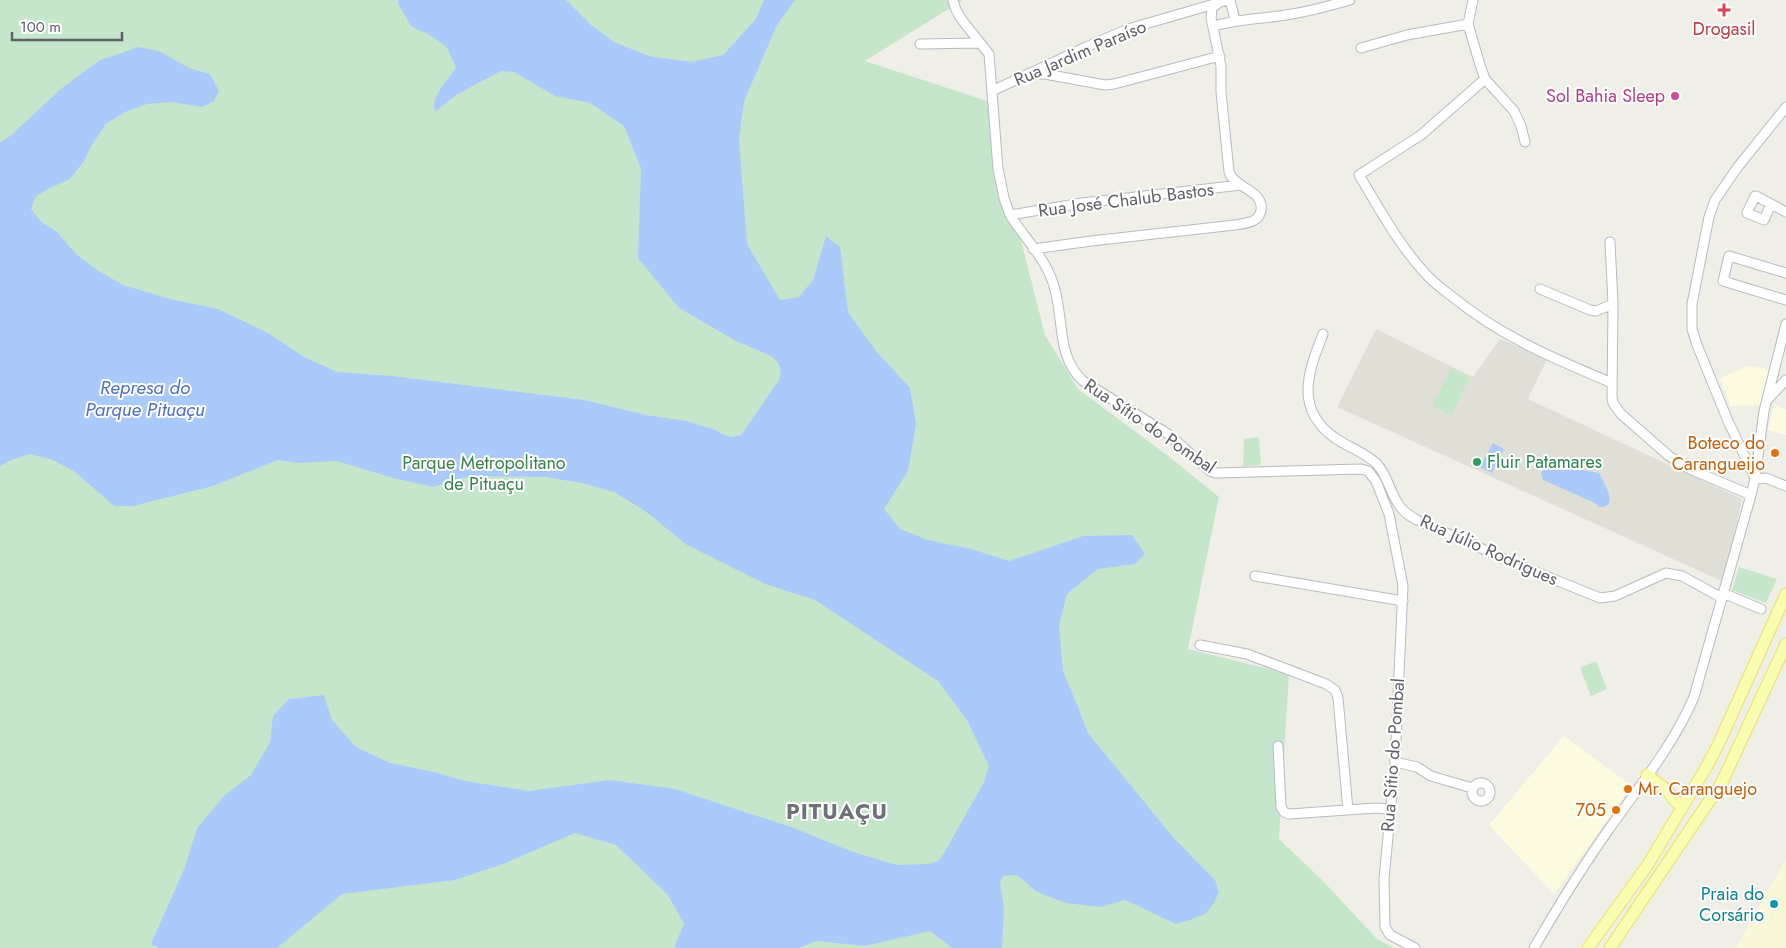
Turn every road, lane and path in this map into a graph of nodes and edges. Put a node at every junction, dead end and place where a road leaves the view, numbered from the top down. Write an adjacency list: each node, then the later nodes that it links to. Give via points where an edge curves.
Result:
1 (953, 0): 9 (street, Rua Sítio do Pombal, via 962,20)
2 (1229, 0): 5 (street, Rua Jardim Paraíso); 6 (street)
3 (1350, 0): 6 (street, via 1288,15)
4 (1472, 0): 7 (street)
5 (1216, 4): 8 (street, via 1211,13); 13 (street, Rua Jardim Paraíso, via 1128,29)
6 (1235, 20): 8 (street)
7 (1468, 24): 11 (street, via 1407,35); 14 (street)
8 (1214, 26): 12 (street)
9 (980, 43): 10 (street); 15 (street, Rua Sítio do Pombal, via 989,54)
10 (920, 44)
11 (1362, 48)
12 (1220, 56): 13 (street, via 1105,85); 18 (street, via 1230,172)
13 (1031, 74): 15 (street, Rua Jardim Paraíso)
14 (1485, 79): 17 (street, via 1514,111); 31 (street, via 1421,134 1359,175 1410,256 1444,290 1499,331)
15 (992, 91): 21 (street, Rua Sítio do Pombal, via 998,169)
16 (1786, 107): 33 (street, via 1715,200 1692,304 1692,329 1697,345)
17 (1525, 142)
18 (1241, 185): 21 (street, Rua José Chalub Bastos, via 1082,203); 23 (street, via 1256,195 1262,207 1252,222)
19 (1771, 204): 20 (street)
20 (1786, 212)
21 (1010, 215): 23 (street, Rua Sítio do Pombal)
22 (1610, 242): 27 (street)
23 (1033, 249): 39 (street, Rua Sítio do Pombal, via 1054,284 1066,356 1076,374 1168,434 1210,470 1224,474 1368,470 1389,514 1402,576)
24 (1786, 273): 26 (street, via 1729,256 1723,281)
25 (1540, 289): 27 (street, via 1590,310)
26 (1786, 300)
27 (1613, 304): 31 (street)
28 (1786, 324): 32 (street)
29 (1323, 334): 38 (street, Rua Júlio Rodrigues, via 1308,372 1308,398 1312,411 1326,431 1379,466 1406,513 1600,598 1615,596 1666,573 1682,576)
30 (1786, 380): 32 (street)
31 (1612, 383): 35 (street, via 1616,409 1648,440 1690,469)
32 (1767, 400): 33 (street)
33 (1755, 479): 34 (street, via 1766,478); 35 (street)
34 (1786, 486)
35 (1751, 495): 38 (street)
36 (1255, 576): 39 (street)
37 (1786, 594): 46 (main road, via 1719,743)
38 (1723, 596): 40 (street, Rua Júlio Rodrigues); 45 (street, via 1694,697 1676,732)
39 (1403, 601): 44 (street, Rua Sítio do Pombal)
40 (1761, 609)
41 (1786, 644): 55 (main road, via 1722,782)
42 (1200, 645): 51 (street, via 1247,654 1335,690)
43 (1278, 746): 51 (street, via 1281,807 1284,812)
44 (1395, 762): 47 (street); 50 (street, Rua Sítio do Pombal)
45 (1647, 775): 48 (main road); 53 (street, via 1576,879)
46 (1693, 787): 48 (main road); 49 (main road)
47 (1472, 788)
48 (1668, 791): 49 (main road)
49 (1683, 806): 54 (main road, via 1647,866)
50 (1390, 808): 51 (street); 52 (street, Rua Sítio do Pombal, via 1384,879 1385,927 1390,935)
51 (1348, 810)
52 (1416, 948)
53 (1534, 948)
54 (1588, 948)
55 (1610, 948)

